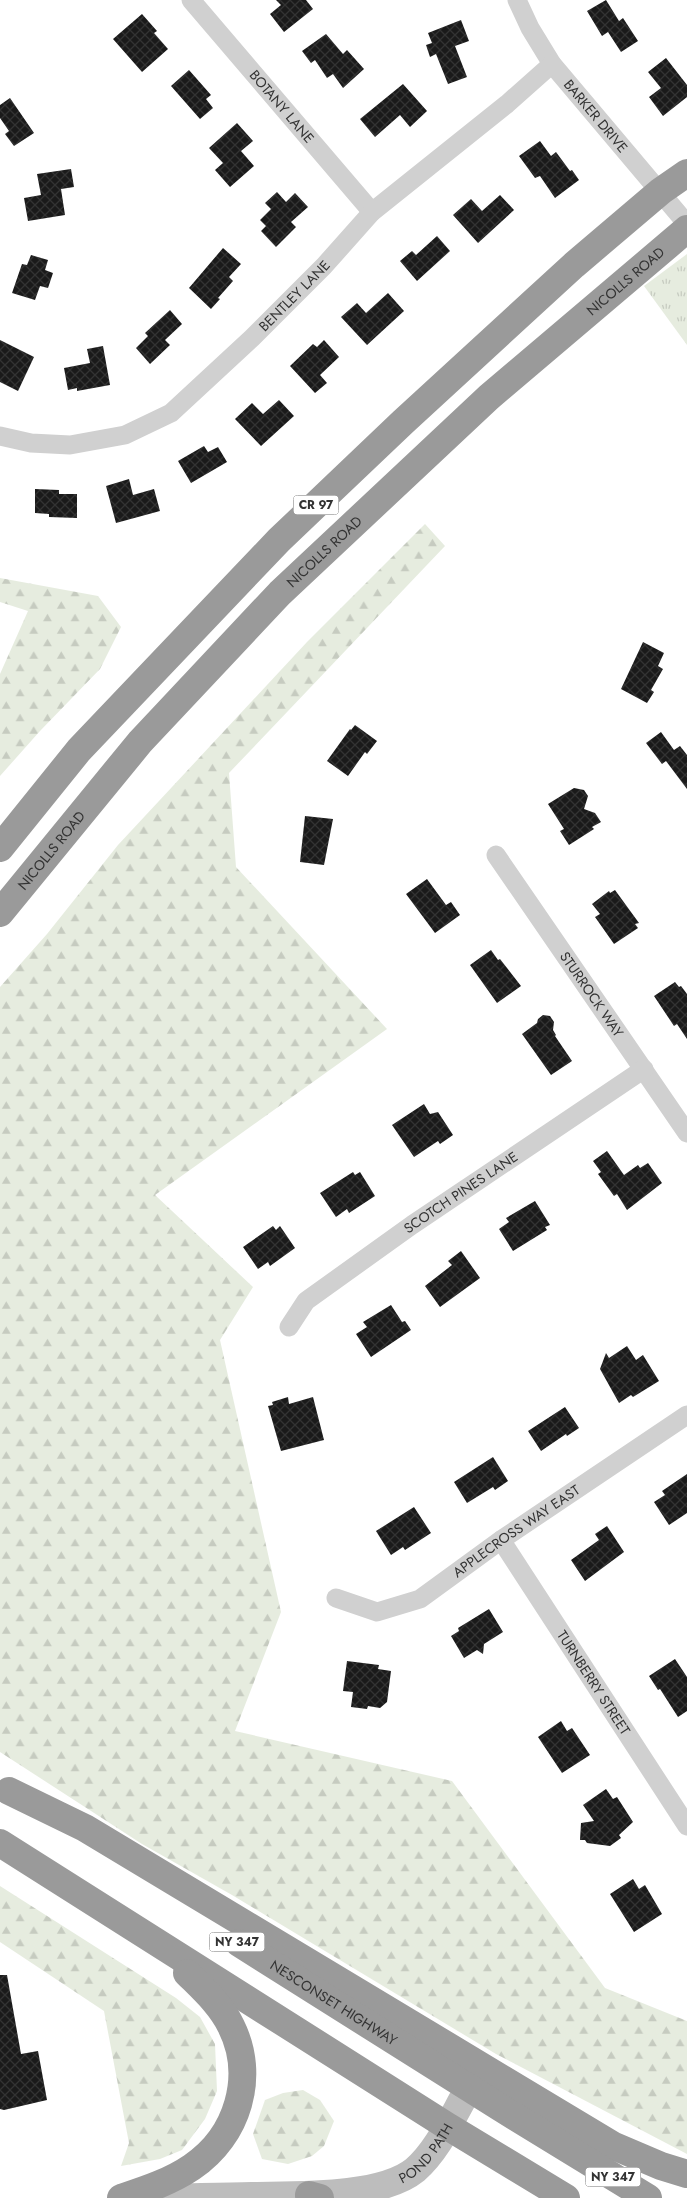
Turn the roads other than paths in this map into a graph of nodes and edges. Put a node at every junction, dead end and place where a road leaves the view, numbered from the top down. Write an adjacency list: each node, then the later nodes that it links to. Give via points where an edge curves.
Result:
1 (191, 0): 6 (street, BOTANY LANE)
2 (517, 0): 3 (street, BARKER DRIVE)
3 (552, 64): 5 (street, BARKER DRIVE); 6 (street, BENTLEY LANE)
4 (687, 173): 5 (highway, CR 97)
5 (661, 191): 7 (street, BARKER DRIVE); 10 (highway, CR 97, via 560,278 279,540 79,750)
6 (372, 212): 9 (street, BENTLEY LANE, via 324,266 171,413 125,435 70,445 31,443)
7 (687, 224)
8 (687, 229): 12 (highway, NICOLLS ROAD / CR 97, via 489,397 280,593 140,742)
9 (0, 436)
10 (0, 848)
11 (496, 855): 13 (street, STURROCK WAY)
12 (0, 913)
13 (644, 1069): 14 (street, STURROCK WAY); 15 (street, SCOTCH PINES LANE, via 412,1225 306,1301)
14 (687, 1133)
15 (290, 1327)
16 (687, 1415): 17 (street, APPLECROSS WAY EAST)
17 (501, 1540): 18 (street, APPLECROSS WAY EAST, via 420,1599 377,1612); 20 (street, TURNBERRY STREET)
18 (336, 1598)
19 (5, 1788): 23 (highway, NESCONSET HIGHWAY / NY 347, via 71,1837); 25 (highway, via 84,1828 614,2146)
20 (687, 1826)
21 (0, 1843): 22 (highway, NY 347)
22 (159, 1942): 24 (highway, NY 347); 27 (highway, via 220,2008 231,2025 242,2060 240,2102 222,2138 202,2159 164,2182)
23 (469, 2088): 24 (main road, POND PATH); 30 (highway, NESCONSET HIGHWAY / NY 347)
24 (448, 2126): 26 (main road, POND PATH, via 428,2156 405,2176 368,2188); 29 (highway, NY 347)
25 (687, 2174)
26 (315, 2196): 28 (main road, POND PATH)
27 (121, 2198)
28 (150, 2198)
29 (566, 2198)
30 (648, 2198)

